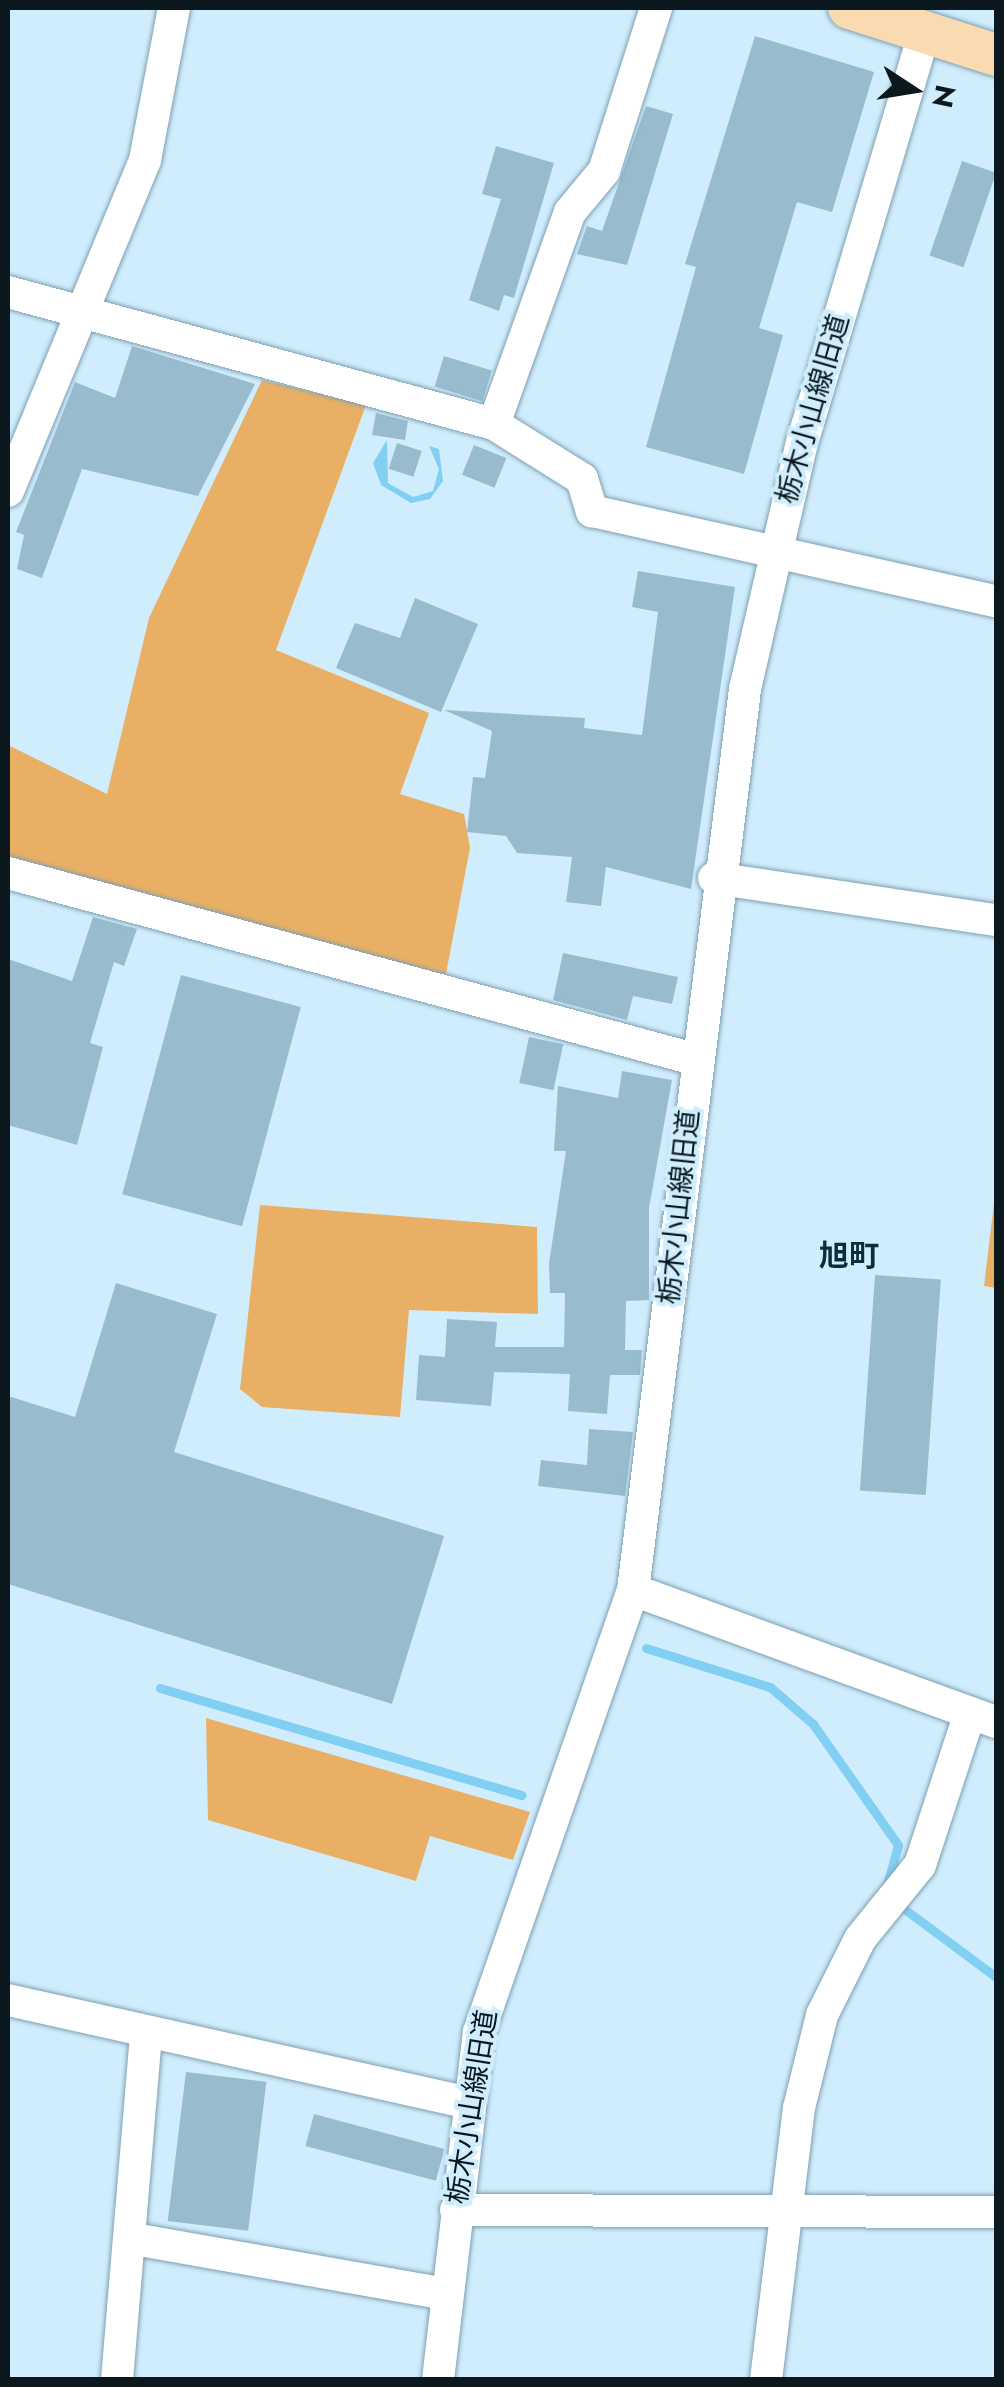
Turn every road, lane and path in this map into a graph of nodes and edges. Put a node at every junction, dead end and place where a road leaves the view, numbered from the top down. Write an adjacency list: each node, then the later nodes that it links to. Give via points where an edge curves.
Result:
1 (174, 8): 7 (street, via 145,160)
2 (656, 8): 8 (street, via 604,170 570,212)
3 (849, 8): 4 (main road)
4 (925, 31): 5 (main road); 10 (street, 栃木小山線旧道)
5 (996, 56)
6 (8, 292): 7 (street)
7 (78, 310): 8 (street); 9 (street)
8 (494, 424): 10 (street, via 582,479 592,511)
9 (8, 491)
10 (772, 557): 11 (street); 13 (street, 栃木小山線旧道)
11 (996, 600)
12 (8, 873): 15 (street)
13 (714, 878): 14 (street); 15 (street, 栃木小山線旧道)
14 (996, 920)
15 (694, 1059): 16 (street, 栃木小山線旧道)
16 (633, 1590): 17 (street); 20 (street, 栃木小山線旧道, via 583,1753 502,1946)
17 (983, 1718): 21 (street, via 920,1865 860,1938 822,2015 799,2108)
18 (8, 2000): 19 (street)
19 (146, 2034): 20 (street); 24 (street)
20 (469, 2103): 22 (street, 栃木小山線旧道)
21 (790, 2208): 22 (street); 23 (street); 28 (street)
22 (456, 2210): 25 (street, 栃木小山線旧道)
23 (996, 2212)
24 (134, 2240): 25 (street); 26 (street)
25 (447, 2294): 27 (street, 栃木小山線旧道)
26 (117, 2380)
27 (438, 2380)
28 (766, 2380)

